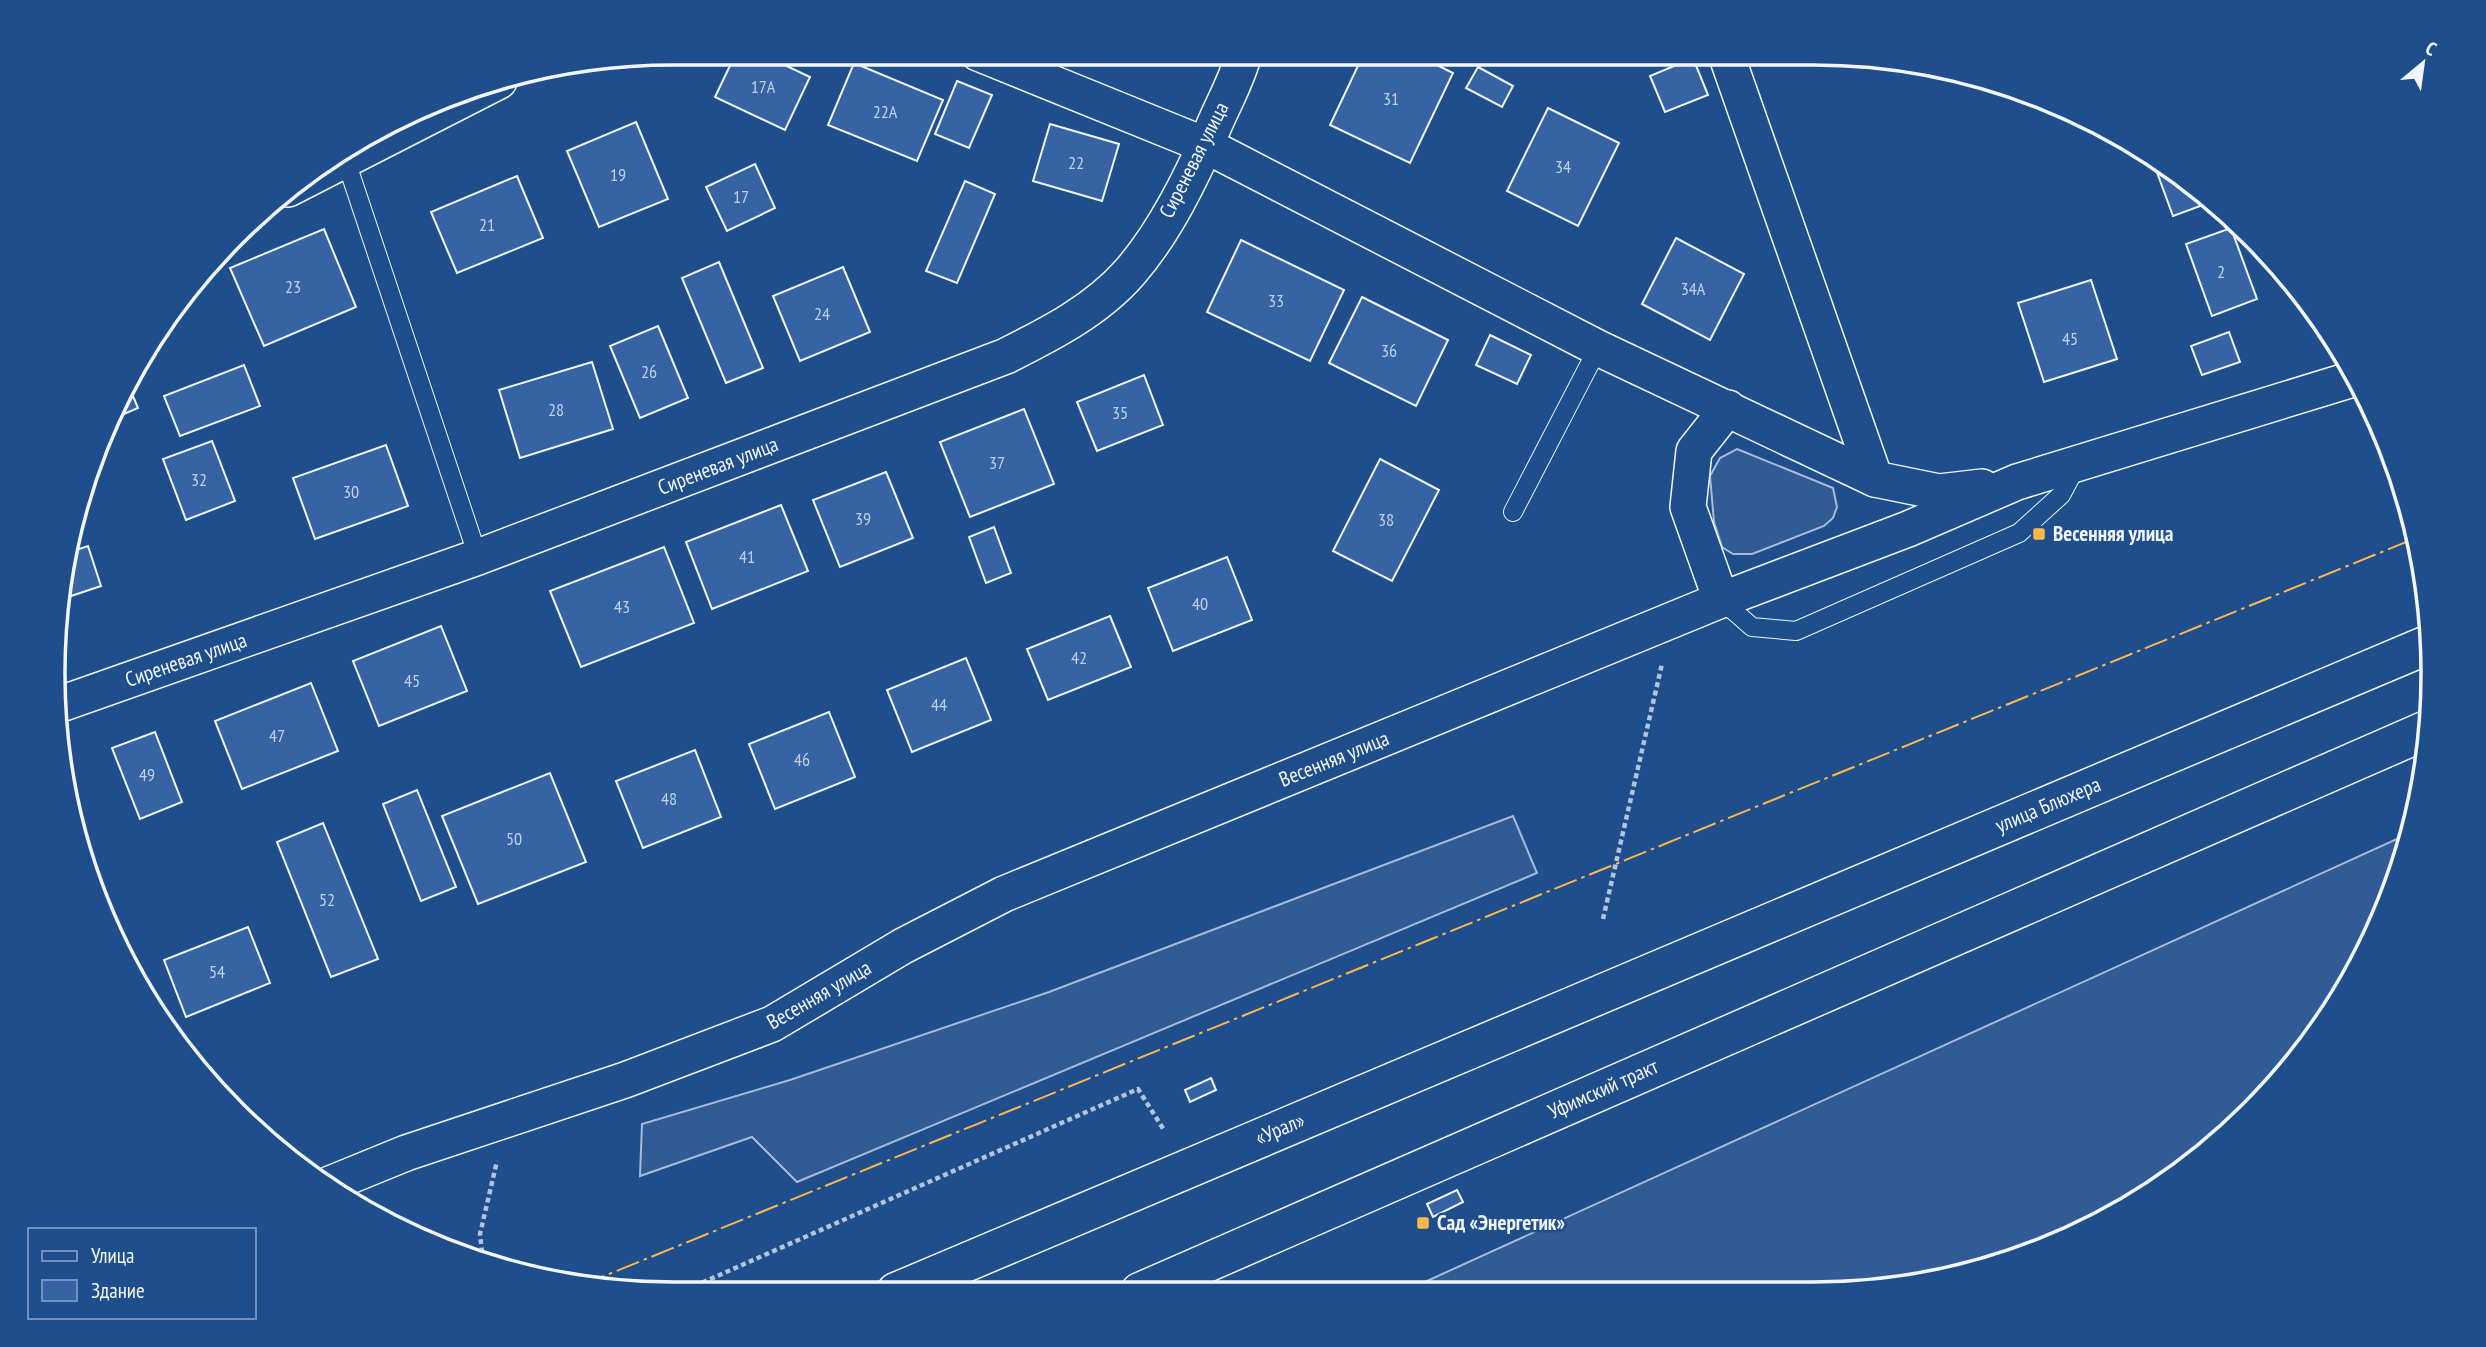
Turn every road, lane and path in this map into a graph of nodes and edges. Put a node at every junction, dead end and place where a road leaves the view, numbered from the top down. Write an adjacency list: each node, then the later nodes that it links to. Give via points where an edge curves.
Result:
1 (1008, 65): 5 (street)
2 (1239, 65): 5 (street, Сиреневая улица)
3 (1730, 65): 12 (street)
4 (443, 110): 6 (street)
5 (1205, 145): 8 (street); 15 (street, Сиреневая улица, via 1158,233 1130,272 1093,306 1046,336 1006,356)
6 (346, 161): 7 (street); 15 (lane)
7 (340, 164)
8 (1598, 348): 10 (street); 14 (lane)
9 (2345, 378): 11 (street, Весенняя улица)
10 (1728, 408): 12 (street); 16 (street, via 1694,450 1688,507)
11 (2077, 464): 13 (street, Весенняя улица); 16 (lane, via 2061,495 2019,533 1796,631 1752,627)
12 (1875, 479): 13 (street, via 1939,492)
13 (2017, 482): 16 (street, Весенняя улица)
14 (1513, 512)
15 (478, 556): 19 (street, Сиреневая улица)
16 (1721, 600): 17 (street, Весенняя улица)
17 (1673, 619): 21 (path); 23 (street, Весенняя улица, via 1004,894 902,946 772,1024)
18 (2420, 648): 22 (main road, улица Блюхера)
19 (66, 702)
20 (2418, 734): 29 (main road, Уфимский тракт)
21 (1603, 919)
22 (1664, 967): 28 (main road, «Урал»)
23 (506, 1120): 25 (street, Весенняя улица); 26 (path, via 481,1234)
24 (1164, 1130): 27 (path, via 1138,1089)
25 (337, 1181)
26 (482, 1251)
27 (704, 1282)
28 (920, 1282)
29 (1171, 1282)

